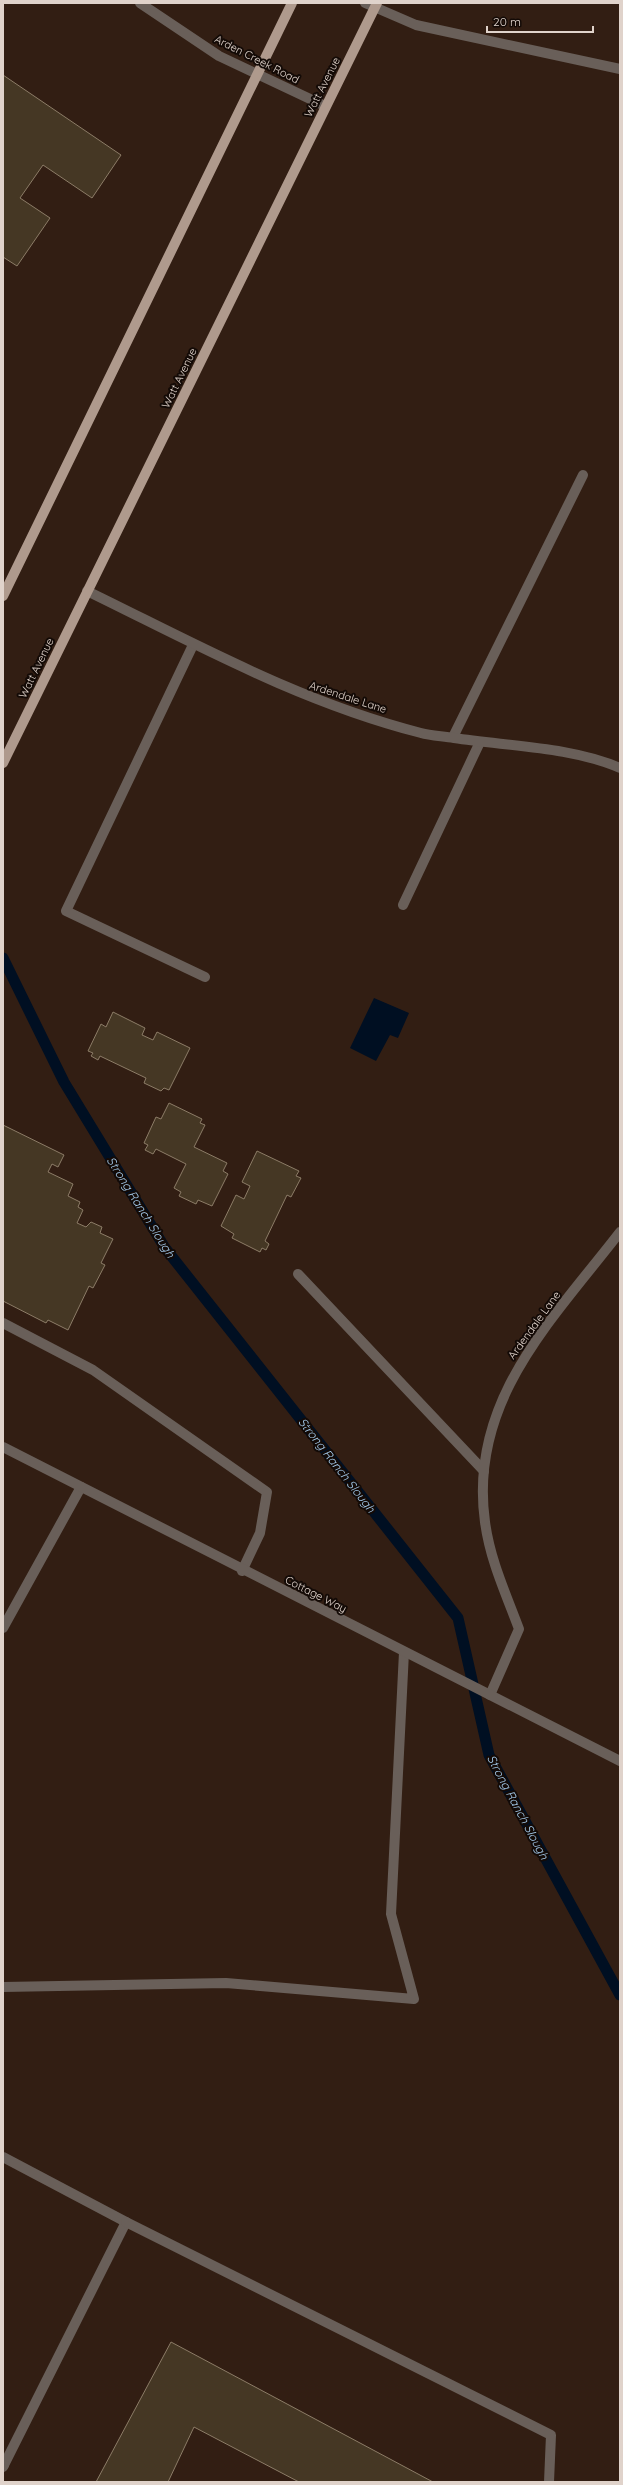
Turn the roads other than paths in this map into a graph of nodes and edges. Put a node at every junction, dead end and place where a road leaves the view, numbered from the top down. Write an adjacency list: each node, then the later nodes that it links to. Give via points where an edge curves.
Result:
1 (140, 3): 6 (street, Arden Creek Road, via 219,56)
2 (292, 3): 6 (main road)
3 (365, 3): 4 (street)
4 (376, 5): 5 (street, via 416,25); 7 (main road, Watt Avenue)
5 (620, 69)
6 (258, 74): 7 (street, Arden Creek Road); 10 (main road)
7 (325, 106): 9 (main road, Watt Avenue)
8 (583, 475): 12 (street)
9 (88, 591): 11 (street, Ardendale Lane); 14 (main road, Watt Avenue)
10 (3, 596)
11 (193, 645): 12 (street, Ardendale Lane, via 297,693 422,733); 17 (street, via 66,911)
12 (453, 737): 13 (street, Ardendale Lane)
13 (480, 742): 15 (street, Ardendale Lane, via 567,753 604,761); 16 (street)
14 (3, 763)
15 (620, 768)
16 (403, 905)
17 (205, 977)
18 (620, 1232): 22 (street, Ardendale Lane, via 523,1358 501,1400 490,1435)
19 (298, 1274): 22 (street)
20 (3, 1323): 24 (street, via 93,1370 267,1492 260,1533)
21 (3, 1447): 23 (street, Cottage Way)
22 (484, 1471): 27 (street, Ardendale Lane, via 485,1522 488,1536 495,1565 519,1629)
23 (81, 1487): 24 (street, Cottage Way); 25 (street)
24 (242, 1571): 26 (street, Cottage Way)
25 (3, 1628)
26 (404, 1652): 27 (street, Cottage Way); 29 (street, via 391,1914 414,1999 226,1983)
27 (490, 1695): 28 (street, Cottage Way)
28 (620, 1761)
29 (3, 1987)
30 (3, 2157): 31 (street)
31 (126, 2222): 32 (street); 33 (street, via 551,2435)
32 (3, 2466)
33 (549, 2482)

